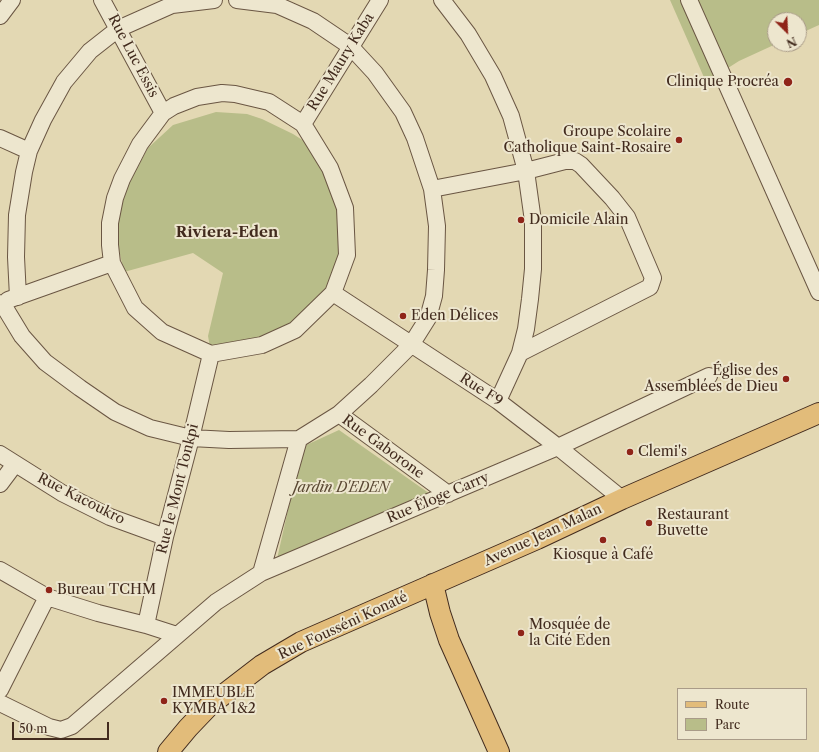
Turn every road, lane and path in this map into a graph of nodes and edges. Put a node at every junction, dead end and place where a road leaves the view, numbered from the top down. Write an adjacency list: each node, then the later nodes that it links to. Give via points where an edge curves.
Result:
1 (12, 0): 8 (street)
2 (102, 0): 9 (street, Rue Luc Essis)
3 (214, 0): 9 (street, via 172,5)
4 (237, 0): 10 (street, via 276,5 313,21)
5 (380, 0): 10 (street, Rue Maury Kaba)
6 (442, 0): 15 (street, via 468,34 493,76 512,116)
7 (689, 0): 18 (street)
8 (0, 16)
9 (118, 29): 11 (street, Rue Luc Essis); 14 (street, via 90,51 64,82)
10 (350, 46): 12 (street, Rue Maury Kaba); 16 (street, via 375,73 403,112 415,138)
11 (163, 113): 12 (street, via 197,97 222,93 235,94 269,102); 17 (street, via 140,144 115,198 110,223)
12 (303, 124): 19 (street, via 330,168 344,208 347,255)
13 (0, 138): 14 (street)
14 (29, 151): 20 (street, via 17,215)
15 (526, 171): 16 (street); 23 (street, via 533,220 533,269 526,329); 23 (street, via 565,161 575,161 581,165 627,217 653,278 650,287)
16 (432, 189): 22 (street, via 437,226 434,296 428,318)
17 (112, 263): 20 (street); 24 (street, via 135,308 162,332)
18 (819, 292)
19 (332, 293): 22 (street, Rue F9); 24 (street, via 295,330 262,345)
20 (18, 297): 21 (street)
21 (1, 303): 29 (street, via 22,336 45,362 80,388 115,412 150,428)
22 (411, 345): 26 (street, Rue F9); 28 (street)
23 (520, 353): 26 (street)
24 (210, 354): 29 (street, Rue le Mont Tonkpi)
25 (709, 376): 31 (street, Rue Éloge Carry)
26 (498, 401): 31 (street, Rue F9)
27 (819, 413): 36 (main road, Avenue Jean Malan)
28 (338, 414): 30 (street); 35 (street, Rue Gaborone)
29 (191, 438): 30 (street); 37 (street, Rue le Mont Tonkpi)
30 (299, 439): 39 (street)
31 (558, 447): 35 (street, Rue Éloge Carry); 36 (street, Rue F9)
32 (0, 454): 33 (street, Rue Kacoukro)
33 (15, 464): 34 (street); 37 (street, Rue Kacoukro, via 62,493 110,517)
34 (0, 484)
35 (448, 494): 39 (street, Rue Éloge Carry)
36 (622, 499): 40 (main road, Avenue Jean Malan)
37 (165, 537): 42 (street, Rue le Mont Tonkpi)
38 (0, 570): 41 (street)
39 (261, 573): 43 (street, Rue Éloge Carry, via 216,602)
40 (433, 584): 46 (main road, Rue Fousséni Konaté, via 301,642 262,664 210,704); 47 (main road, via 449,640)
41 (47, 597): 42 (street); 44 (street)
42 (146, 625): 43 (street)
43 (177, 635): 45 (street, Rue Éloge Carry, via 72,726 61,730 50,727)
44 (0, 690)
45 (0, 704)
46 (168, 752)
47 (499, 752)

